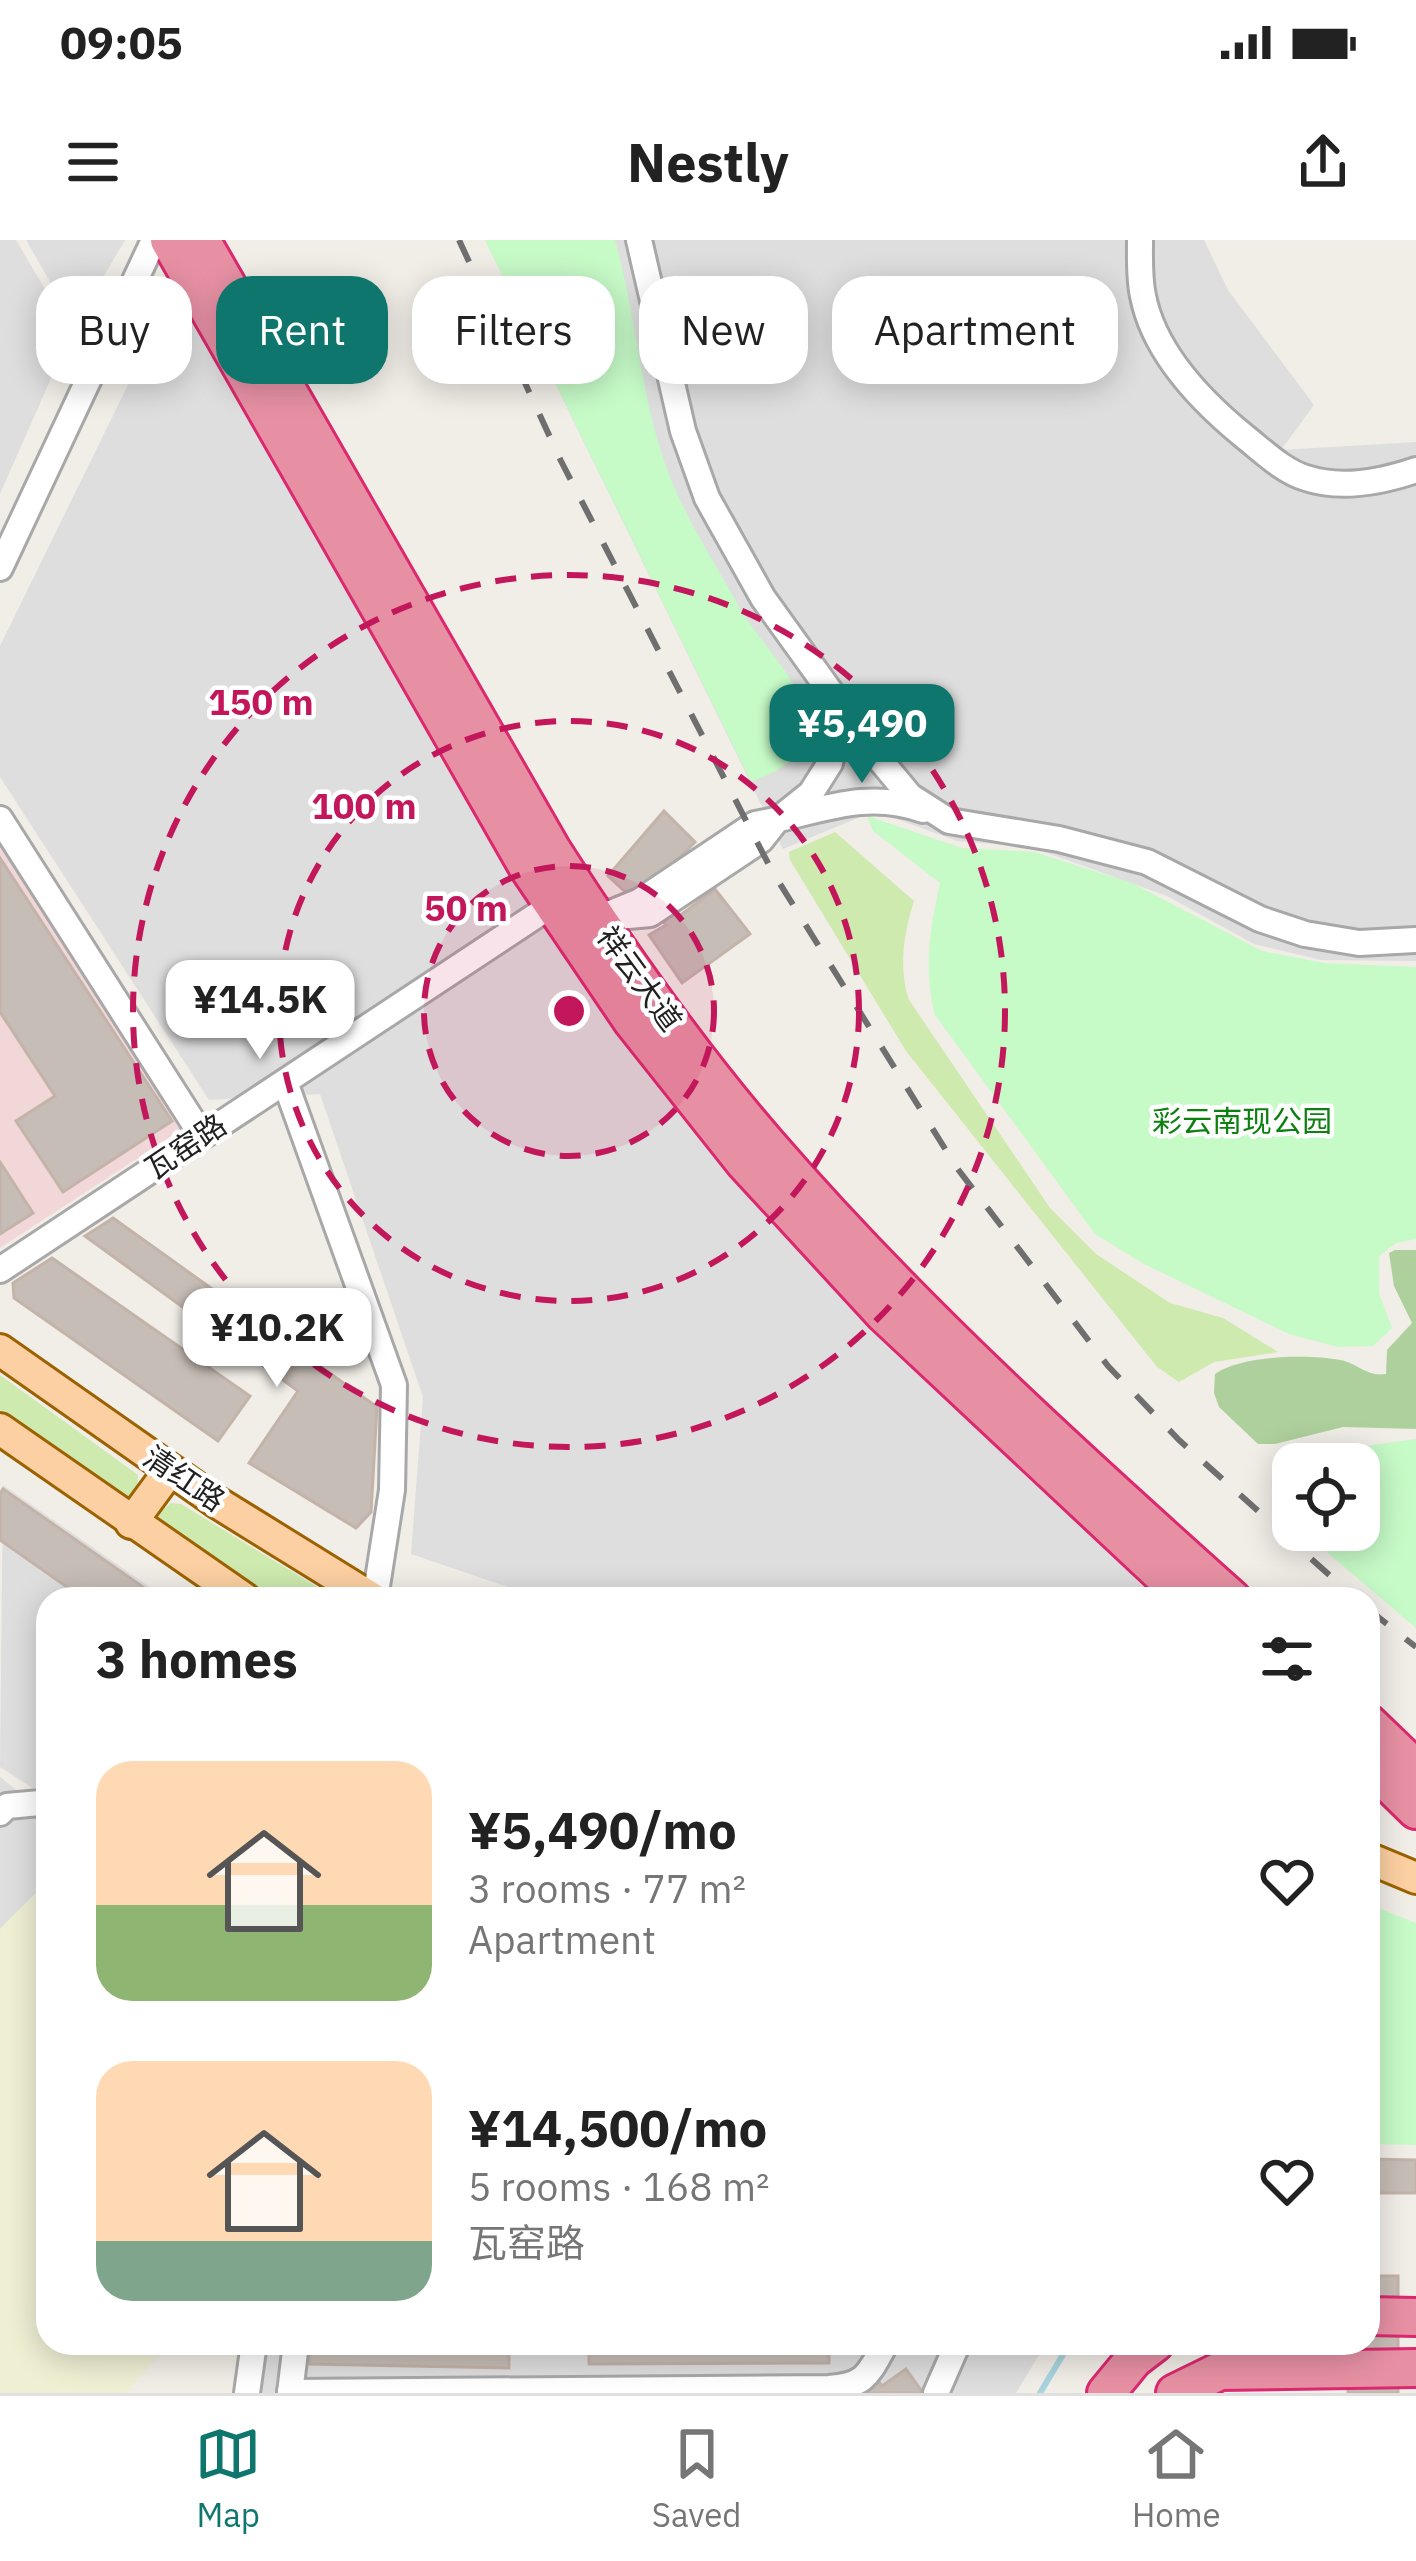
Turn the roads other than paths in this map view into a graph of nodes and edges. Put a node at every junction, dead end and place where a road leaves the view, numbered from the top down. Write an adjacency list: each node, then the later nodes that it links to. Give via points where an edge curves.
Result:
1 (154, 240): 7 (street)
2 (169, 240): 12 (highway, 祥云大道)
3 (201, 240): 13 (highway, 祥云大道)
4 (639, 240): 8 (street, via 683,431 707,498 754,584)
5 (1139, 240): 6 (street, via 1149,317 1190,383 1226,421 1309,479 1347,484)
6 (1416, 470)
7 (0, 568)
8 (830, 692): 9 (street, via 897,782); 11 (street, via 830,763 812,793)
9 (935, 815): 11 (street, via 860,800); 14 (street, via 1120,853 1305,934 1359,943)
10 (0, 819): 16 (street)
11 (776, 821): 13 (street, via 755,824 640,902)
12 (552, 904): 13 (highway); 15 (street, 瓦窑路); 25 (highway, 祥云大道, via 675,1077 778,1201 941,1370)
13 (596, 919): 26 (highway, 祥云大道, via 711,1076 815,1198 961,1349)
14 (1416, 940)
15 (285, 1082): 16 (street, 瓦窑路); 24 (street, via 394,1385 395,1460)
16 (202, 1136): 17 (street, 瓦窑路)
17 (0, 1270)
18 (0, 1350): 20 (main road, 清红路)
19 (0, 1430): 21 (main road)
20 (170, 1470): 21 (main road); 23 (main road, 清红路)
21 (131, 1522): 22 (main road)
22 (227, 1587)
23 (354, 1587)
24 (376, 1587)
25 (1175, 1587)
26 (1219, 1587)
27 (1380, 1749): 28 (highway)
28 (1396, 1783)
29 (36, 1803): 30 (street, via 8,1805)
30 (0, 1814)
31 (1380, 1854): 32 (main road)
32 (1416, 1854)
33 (1380, 1860): 34 (main road)
34 (1416, 1878)
35 (1380, 2316): 36 (highway)
36 (1416, 2317)
37 (253, 2355): 45 (street)
38 (295, 2355): 44 (street)
39 (879, 2355): 43 (street, via 866,2378 850,2386)
40 (953, 2355): 46 (street)
41 (1139, 2355): 47 (highway)
42 (1416, 2368): 48 (highway, via 1220,2371)
43 (637, 2391): 44 (street)
44 (290, 2392)
45 (248, 2393)
46 (936, 2393)
47 (1106, 2393)
48 (1175, 2393)

